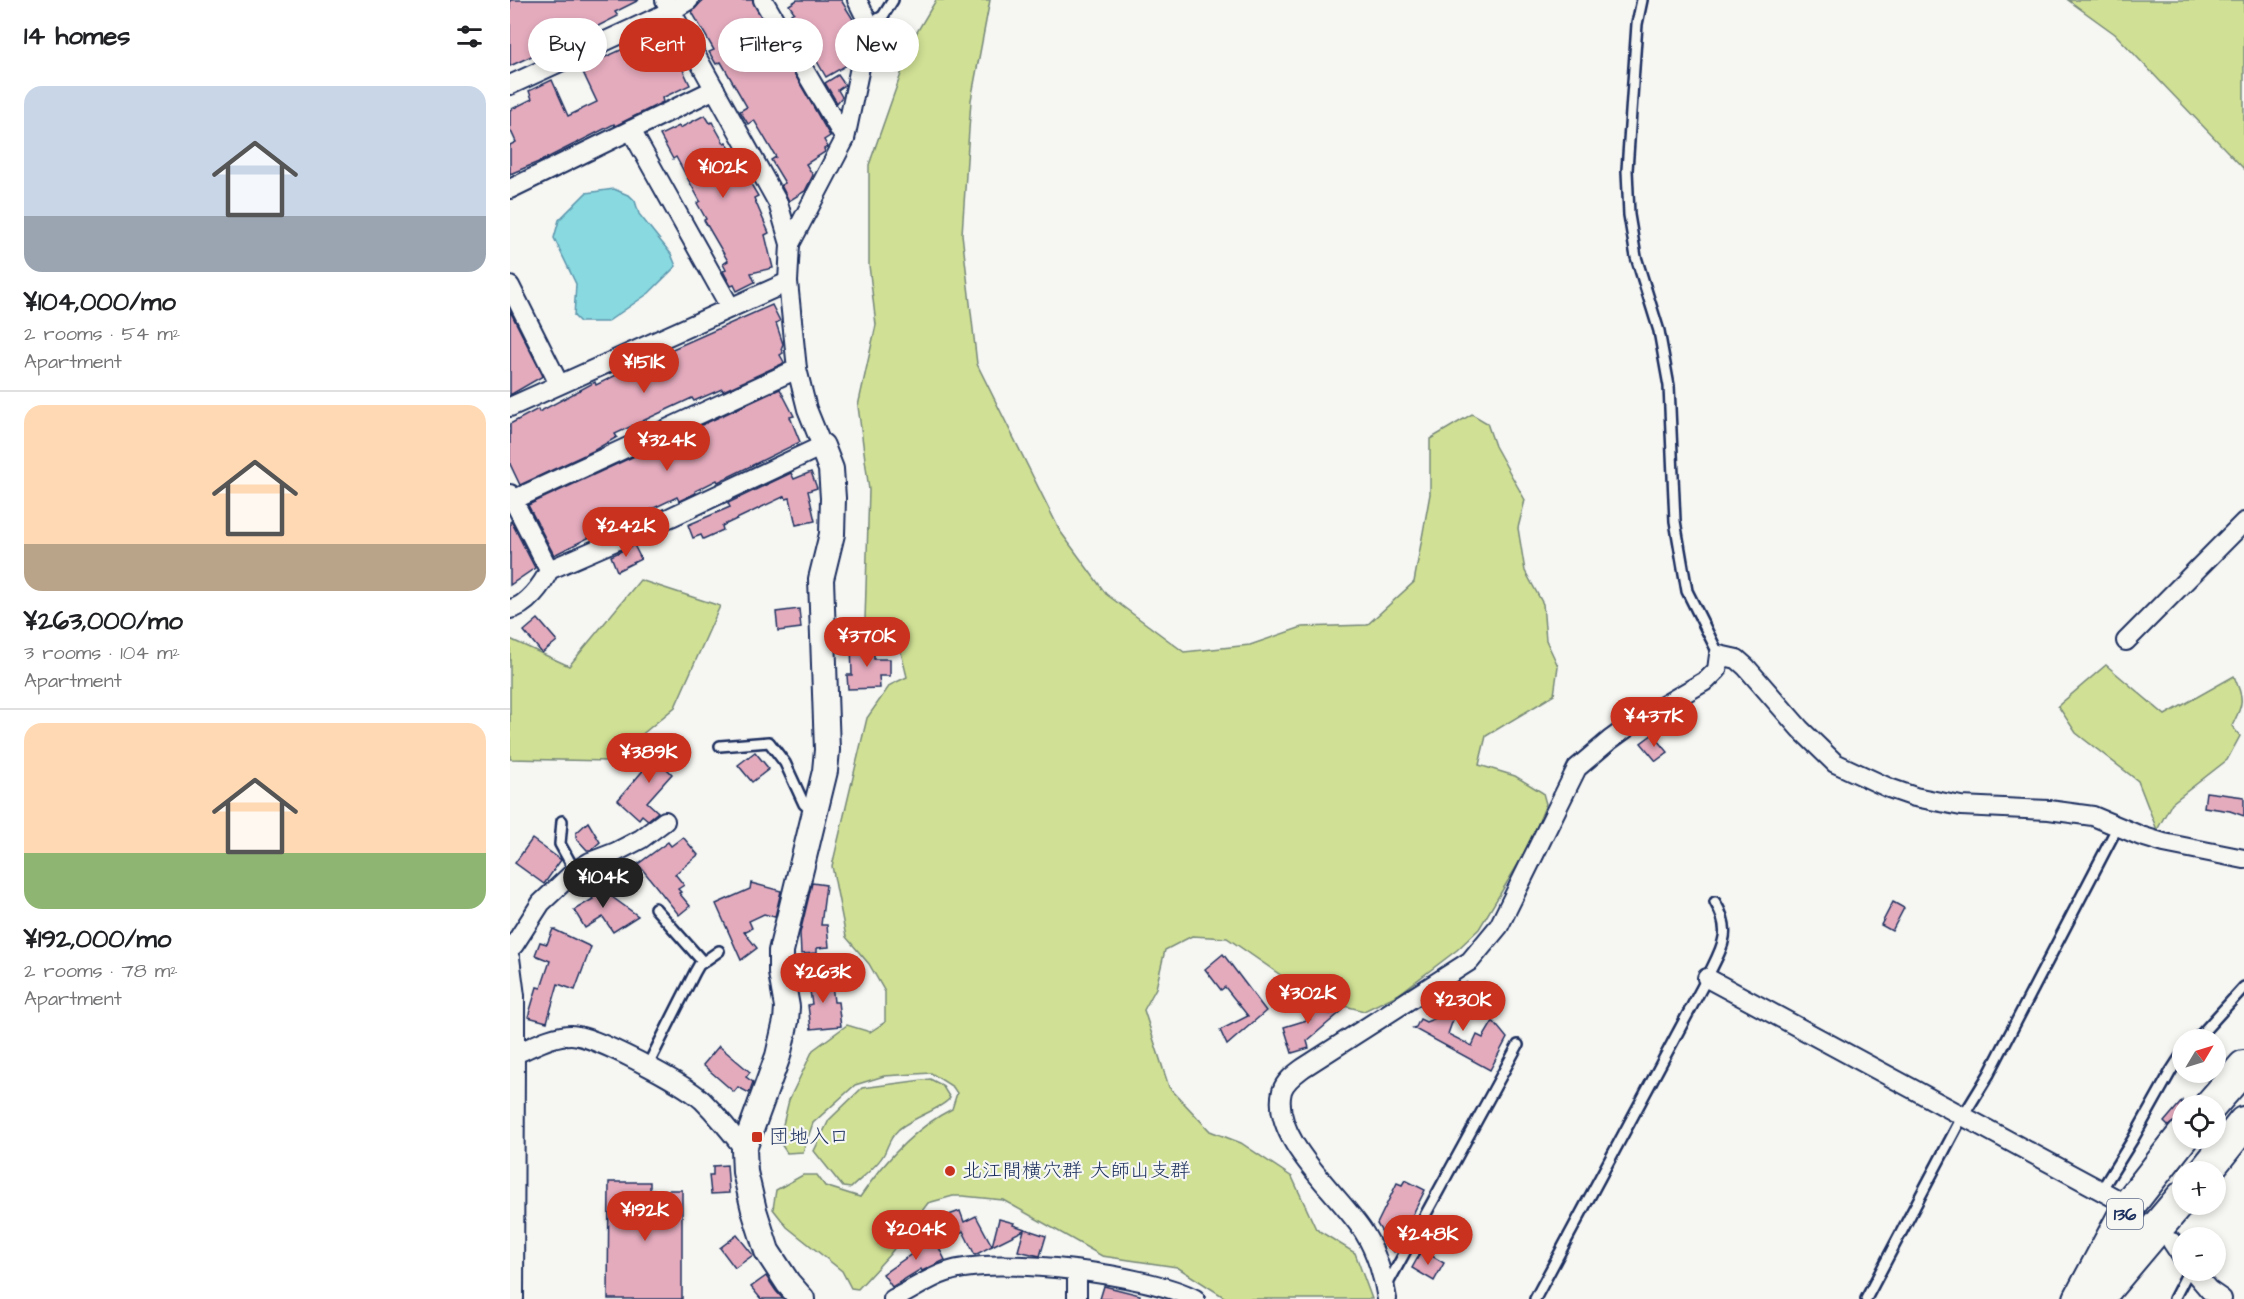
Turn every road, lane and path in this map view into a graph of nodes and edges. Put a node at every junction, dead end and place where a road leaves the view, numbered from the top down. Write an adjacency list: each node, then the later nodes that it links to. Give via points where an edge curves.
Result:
1 (689, 0): 6 (street)
2 (763, 0): 13 (street)
3 (857, 0): 7 (street)
4 (893, 0): 8 (lane)
5 (1642, 0): 28 (lane, via 1627,170 1629,215 1669,386 1675,521 1687,591)
6 (668, 5): 10 (street); 11 (street)
7 (866, 18)
8 (880, 18)
9 (859, 72): 13 (street)
10 (510, 85)
11 (715, 89): 12 (street); 15 (street, via 778,203)
12 (631, 130): 14 (street); 18 (street)
13 (844, 139): 15 (street)
14 (510, 189)
15 (790, 244): 16 (street)
16 (788, 282): 18 (street); 19 (street)
17 (510, 286): 20 (street)
18 (730, 307): 20 (street)
19 (797, 369): 22 (street); 23 (street)
20 (559, 384): 21 (street)
21 (510, 407)
22 (822, 446): 25 (street); 30 (street, via 831,469 833,498 832,534 820,579 827,750)
23 (512, 497): 25 (street)
24 (2244, 522): 27 (street)
25 (549, 570): 26 (street, via 544,581 518,607)
26 (510, 609)
27 (2126, 641)
28 (1719, 655): 33 (street, via 1737,659 1835,763 1889,788 1961,806 2049,810 2093,816); 62 (street, via 1717,670 1707,680 1632,724 1576,768 1499,926 1470,961 1303,1068 1282,1090 1285,1123 1296,1146 1366,1235)
29 (720, 746): 30 (lane, via 770,742 785,763 804,804)
30 (814, 812): 53 (street, via 781,951 786,1021 778,1056)
31 (562, 821): 35 (lane, via 560,844)
32 (665, 821): 35 (street, via 641,839)
33 (2118, 826): 34 (street, via 2164,843); 51 (lane)
34 (2244, 859)
35 (575, 871): 38 (street, via 541,903)
36 (1716, 902): 42 (lane, via 1726,928 1725,939)
37 (655, 908): 41 (lane)
38 (510, 948)
39 (719, 951): 41 (lane)
40 (510, 958): 45 (street, via 515,996)
41 (703, 962): 47 (lane)
42 (1707, 978): 51 (street); 68 (lane)
43 (2244, 987): 44 (lane)
44 (2206, 1029)
45 (513, 1045): 47 (street, via 571,1035 584,1037); 63 (street)
46 (1518, 1045): 62 (lane)
47 (647, 1066): 53 (street, via 702,1100)
48 (2244, 1067): 50 (highway)
49 (2172, 1073): 56 (lane)
50 (2220, 1095)
51 (1963, 1116): 56 (street); 69 (lane)
52 (2244, 1123): 55 (highway)
53 (744, 1149): 64 (street, via 745,1172 767,1251)
54 (2173, 1149): 58 (highway, 136, via 2132,1201)
55 (2214, 1161)
56 (2108, 1193)
57 (2172, 1206): 58 (highway, 136)
58 (2123, 1247): 70 (highway, 136); 71 (highway, 136); 72 (highway, 136); 73 (highway)
59 (1077, 1271): 65 (street, via 997,1264 970,1266 946,1272); 66 (street); 67 (street, via 1165,1286)
60 (2185, 1281): 74 (lane)
61 (2201, 1281): 75 (street)
62 (1386, 1293)
63 (514, 1299)
64 (802, 1299)
65 (893, 1299)
66 (1077, 1299)
67 (1194, 1299)
68 (1535, 1299)
69 (1866, 1299)
70 (2067, 1299)
71 (2079, 1299)
72 (2097, 1299)
73 (2111, 1299)
74 (2174, 1299)
75 (2222, 1299)

